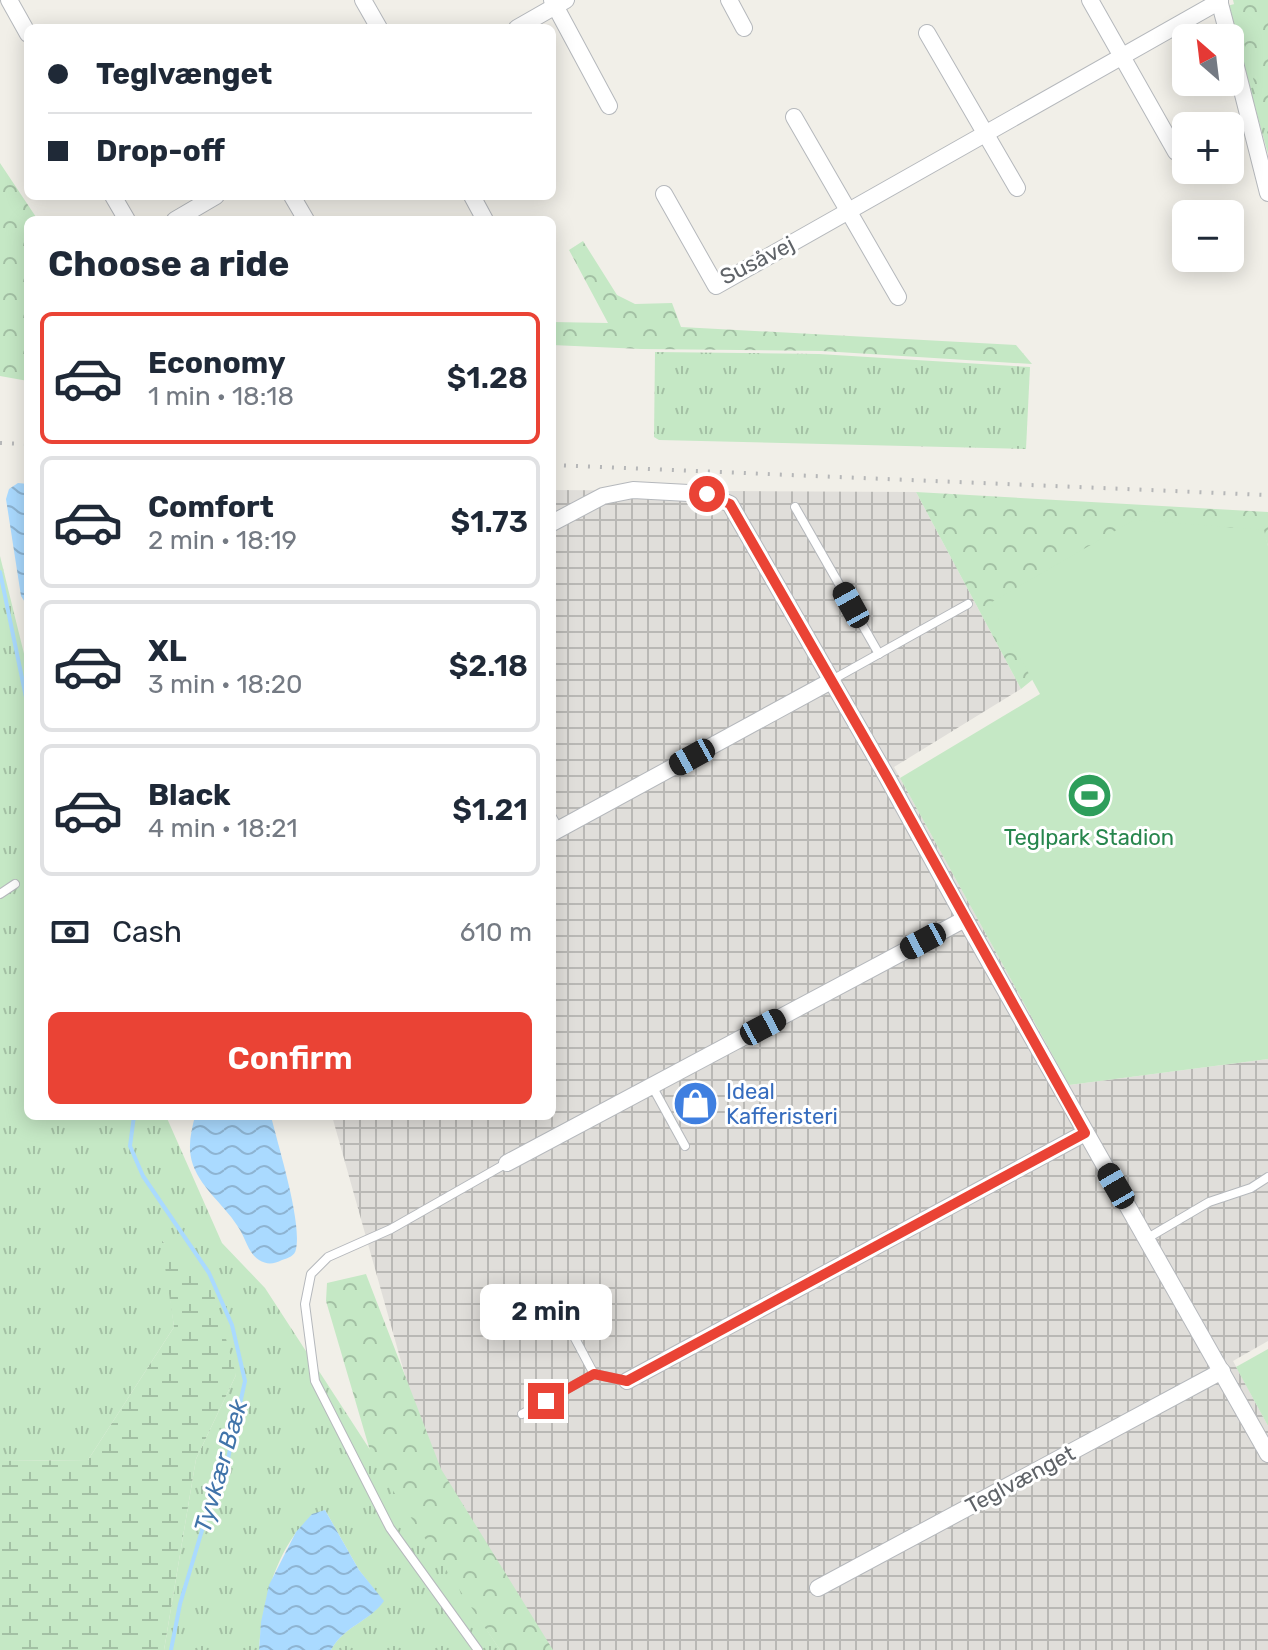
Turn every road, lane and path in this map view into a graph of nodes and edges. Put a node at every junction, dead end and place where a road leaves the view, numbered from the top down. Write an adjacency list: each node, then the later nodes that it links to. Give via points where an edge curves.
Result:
1 (9, 0): 10 (street)
2 (363, 0): 7 (street)
3 (729, 0): 11 (street)
4 (1090, 0): 13 (street)
5 (1219, 1): 9 (street); 13 (street, Susåvej)
6 (557, 2): 8 (street); 15 (street)
7 (377, 24)
8 (523, 24)
9 (1225, 24)
10 (24, 27)
11 (744, 28)
12 (927, 33): 17 (street)
13 (1123, 57): 17 (street, Susåvej); 18 (street)
14 (1244, 96): 20 (street)
15 (609, 106)
16 (794, 117): 23 (street)
17 (987, 133): 19 (street); 23 (street, Susåvej)
18 (1172, 145)
19 (1017, 188)
20 (1268, 190)
21 (664, 194): 23 (street, Susåvej, via 716,286)
22 (209, 200): 24 (street)
23 (848, 212): 25 (street)
24 (182, 216)
25 (898, 297)
26 (795, 507): 29 (lane)
27 (556, 521): 30 (street, via 603,496 633,490 707,494 730,504)
28 (968, 604): 29 (lane)
29 (879, 654): 30 (lane)
30 (831, 681): 31 (street); 34 (street)
31 (556, 825)
32 (15, 884): 33 (lane)
33 (0, 894)
34 (965, 919): 35 (street); 36 (street)
35 (652, 1086): 37 (lane); 38 (street)
36 (1085, 1133): 40 (street); 44 (street)
37 (685, 1146)
38 (507, 1163): 48 (lane, via 391,1229 328,1257 311,1274 305,1304 315,1381 390,1528)
39 (1268, 1177): 40 (lane, via 1209,1202)
40 (1146, 1239): 42 (street)
41 (554, 1299): 43 (lane)
42 (1222, 1371): 46 (street); 47 (street, Teglvænget)
43 (594, 1374): 44 (lane); 45 (lane)
44 (627, 1381)
45 (522, 1414)
46 (1268, 1454)
47 (818, 1588)
48 (478, 1650)

